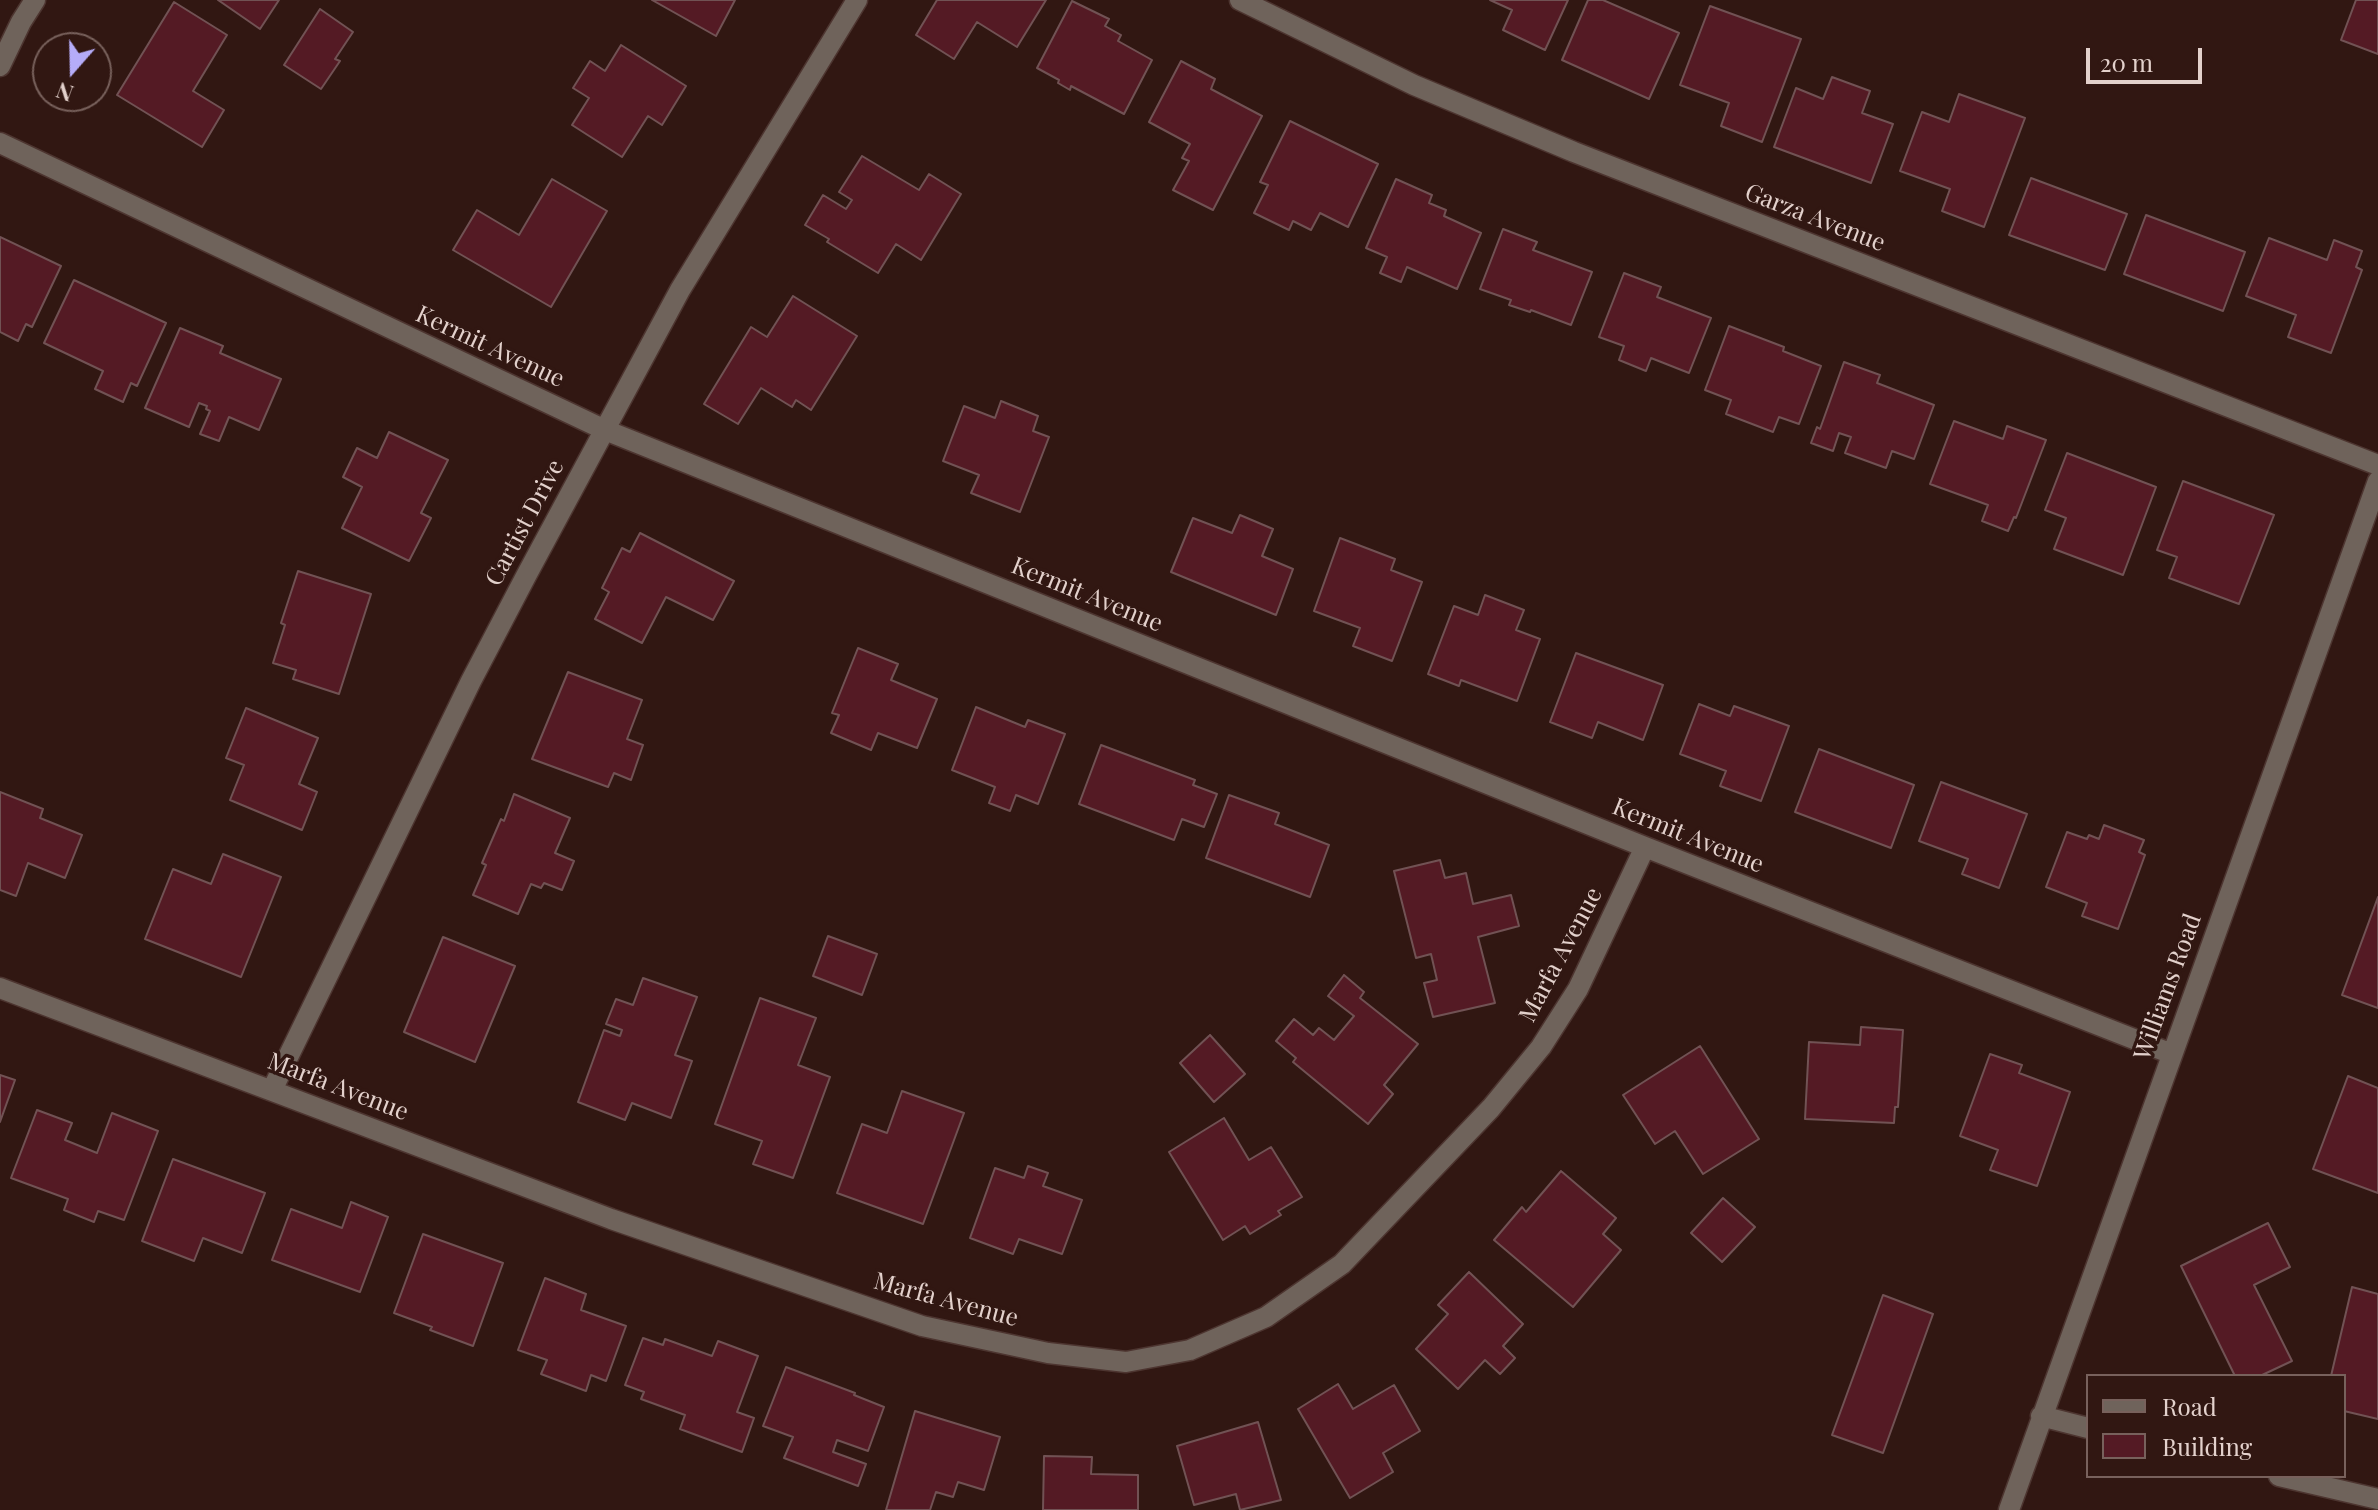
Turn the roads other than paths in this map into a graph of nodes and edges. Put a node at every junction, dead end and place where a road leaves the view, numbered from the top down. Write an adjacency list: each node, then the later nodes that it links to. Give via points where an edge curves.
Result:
1 (35, 0): 4 (street)
2 (857, 0): 6 (street, Cartist Drive, via 680,290)
3 (1240, 0): 7 (street, Garza Avenue, via 1414,85 1574,152)
4 (0, 66)
5 (0, 143): 6 (street, Kermit Avenue)
6 (605, 430): 9 (street, Kermit Avenue); 12 (street, Cartist Drive, via 471,681)
7 (2378, 465)
8 (2378, 481): 11 (street, Williams Road)
9 (1645, 847): 11 (street, Kermit Avenue); 12 (street, Marfa Avenue, via 1578,989 1541,1047 1491,1108 1342,1264 1266,1317 1190,1350 1126,1362 1048,1353 922,1326 611,1219)
10 (0, 988): 12 (street, Marfa Avenue)
11 (2172, 1054): 13 (street, Williams Road)
12 (272, 1090)
13 (2041, 1416): 14 (street); 17 (street, Williams Road)
14 (2086, 1427)
15 (2288, 1478): 16 (street)
16 (2378, 1499)
17 (2009, 1510)

